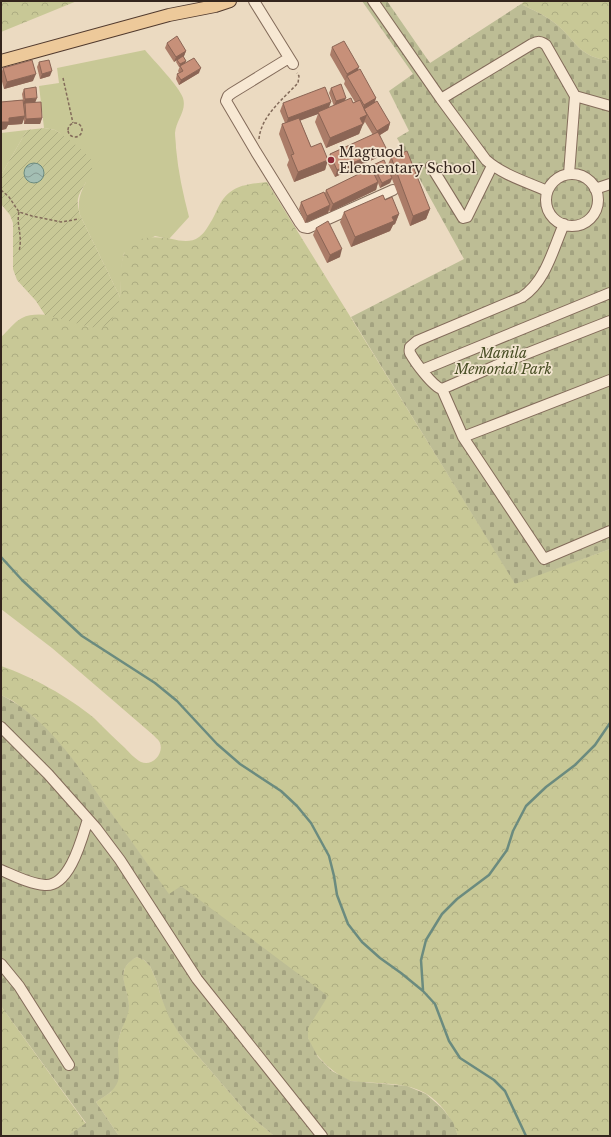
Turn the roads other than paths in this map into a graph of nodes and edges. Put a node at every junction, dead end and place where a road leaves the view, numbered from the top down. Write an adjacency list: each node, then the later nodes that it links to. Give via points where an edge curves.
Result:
1 (230, 1): 4 (main road)
2 (254, 1): 13 (street, via 291,61 232,93 226,101 300,223 306,228)
3 (373, 1): 6 (street)
4 (1, 61)
5 (575, 96): 6 (street, via 546,45 538,41); 7 (street); 10 (street)
6 (441, 99): 9 (street, via 477,150)
7 (610, 106)
8 (431, 166): 9 (street, via 463,218 467,218)
9 (492, 166): 14 (street)
10 (569, 174): 12 (street, via 585,177); 14 (street, via 556,179)
11 (610, 184): 12 (street)
12 (596, 189): 15 (street, via 597,206 589,219 580,224)
13 (393, 190)
14 (547, 191): 15 (street, via 549,211 555,219)
15 (564, 224): 18 (street, via 544,272 528,293 413,344 410,353)
16 (610, 293): 18 (street)
17 (610, 321): 20 (street)
18 (422, 370): 20 (street, via 431,382)
19 (610, 380): 21 (street)
20 (442, 389): 21 (street)
21 (463, 437): 22 (street, via 544,559)
22 (610, 531)
23 (1, 728): 24 (street, via 48,774)
24 (88, 819): 25 (street, via 80,846 68,872 56,884 33,883); 28 (street, via 120,860 197,979)
25 (1, 870)
26 (1, 964): 27 (street, via 19,986)
27 (69, 1065)
28 (322, 1136)

